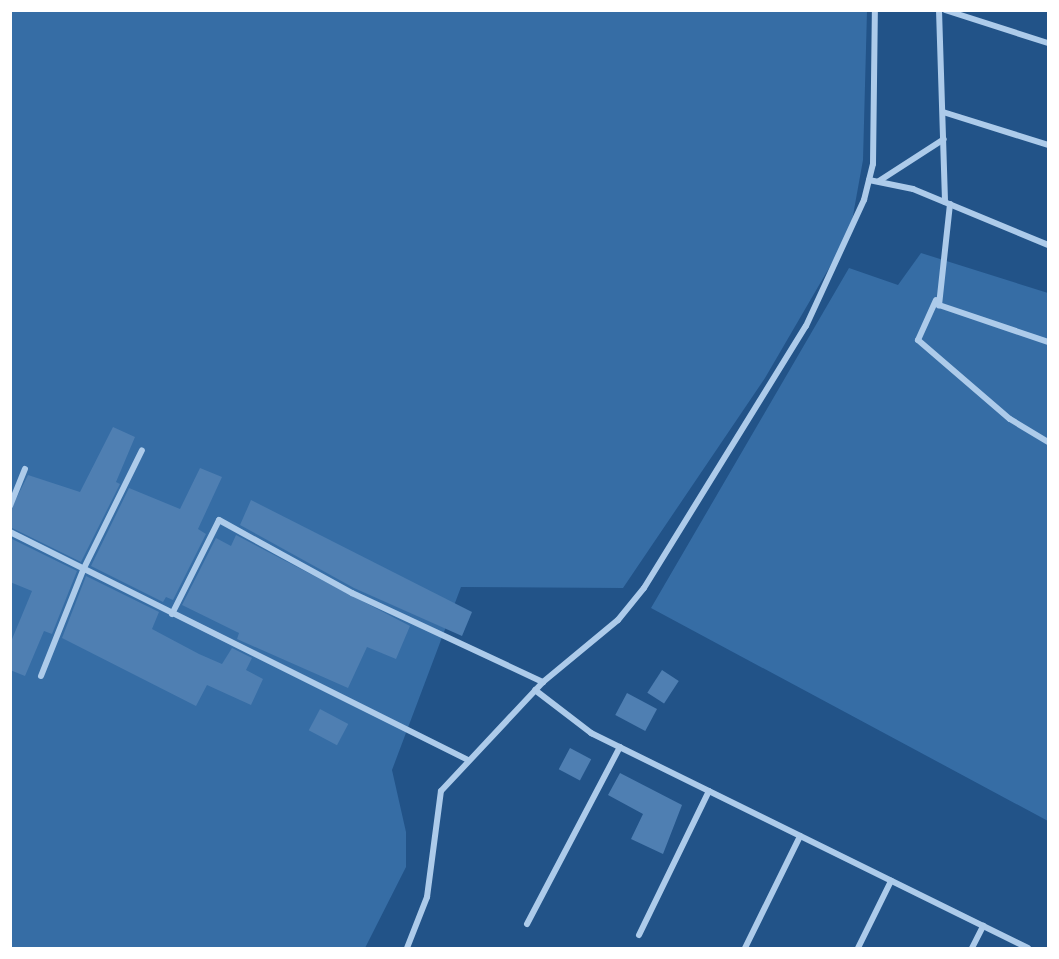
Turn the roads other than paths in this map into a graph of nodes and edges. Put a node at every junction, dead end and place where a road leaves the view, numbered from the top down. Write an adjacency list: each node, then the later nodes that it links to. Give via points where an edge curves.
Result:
1 (875, 10): 8 (street, via 878,120)
2 (939, 10): 5 (street)
3 (945, 10): 4 (street)
4 (1048, 43)
5 (943, 112): 6 (street); 7 (street)
6 (944, 140): 9 (street); 10 (street)
7 (1048, 145)
8 (869, 180): 9 (street); 22 (street, via 806,326 644,588 618,620)
9 (879, 181): 10 (street)
10 (947, 203): 11 (street); 12 (street)
11 (1048, 245)
12 (936, 300): 13 (street); 14 (street, via 918,340 1010,420)
13 (1048, 342)
14 (1048, 442)
15 (142, 450): 19 (street)
16 (25, 470): 17 (street)
17 (10, 506)
18 (10, 532): 19 (street)
19 (84, 568): 20 (street); 21 (street)
20 (172, 614): 22 (street, via 219,520 352,593); 25 (street)
21 (41, 676)
22 (543, 682): 23 (street)
23 (535, 690): 24 (street, via 591,733); 25 (street)
24 (620, 747): 26 (street); 29 (street)
25 (468, 760): 32 (street, via 441,791 427,897)
26 (709, 791): 27 (street); 31 (street)
27 (800, 836): 28 (street); 33 (street)
28 (891, 881): 30 (street); 34 (street)
29 (528, 924)
30 (982, 926): 35 (street); 36 (street)
31 (639, 935)
32 (407, 948)
33 (745, 948)
34 (858, 948)
35 (972, 948)
36 (1028, 948)

